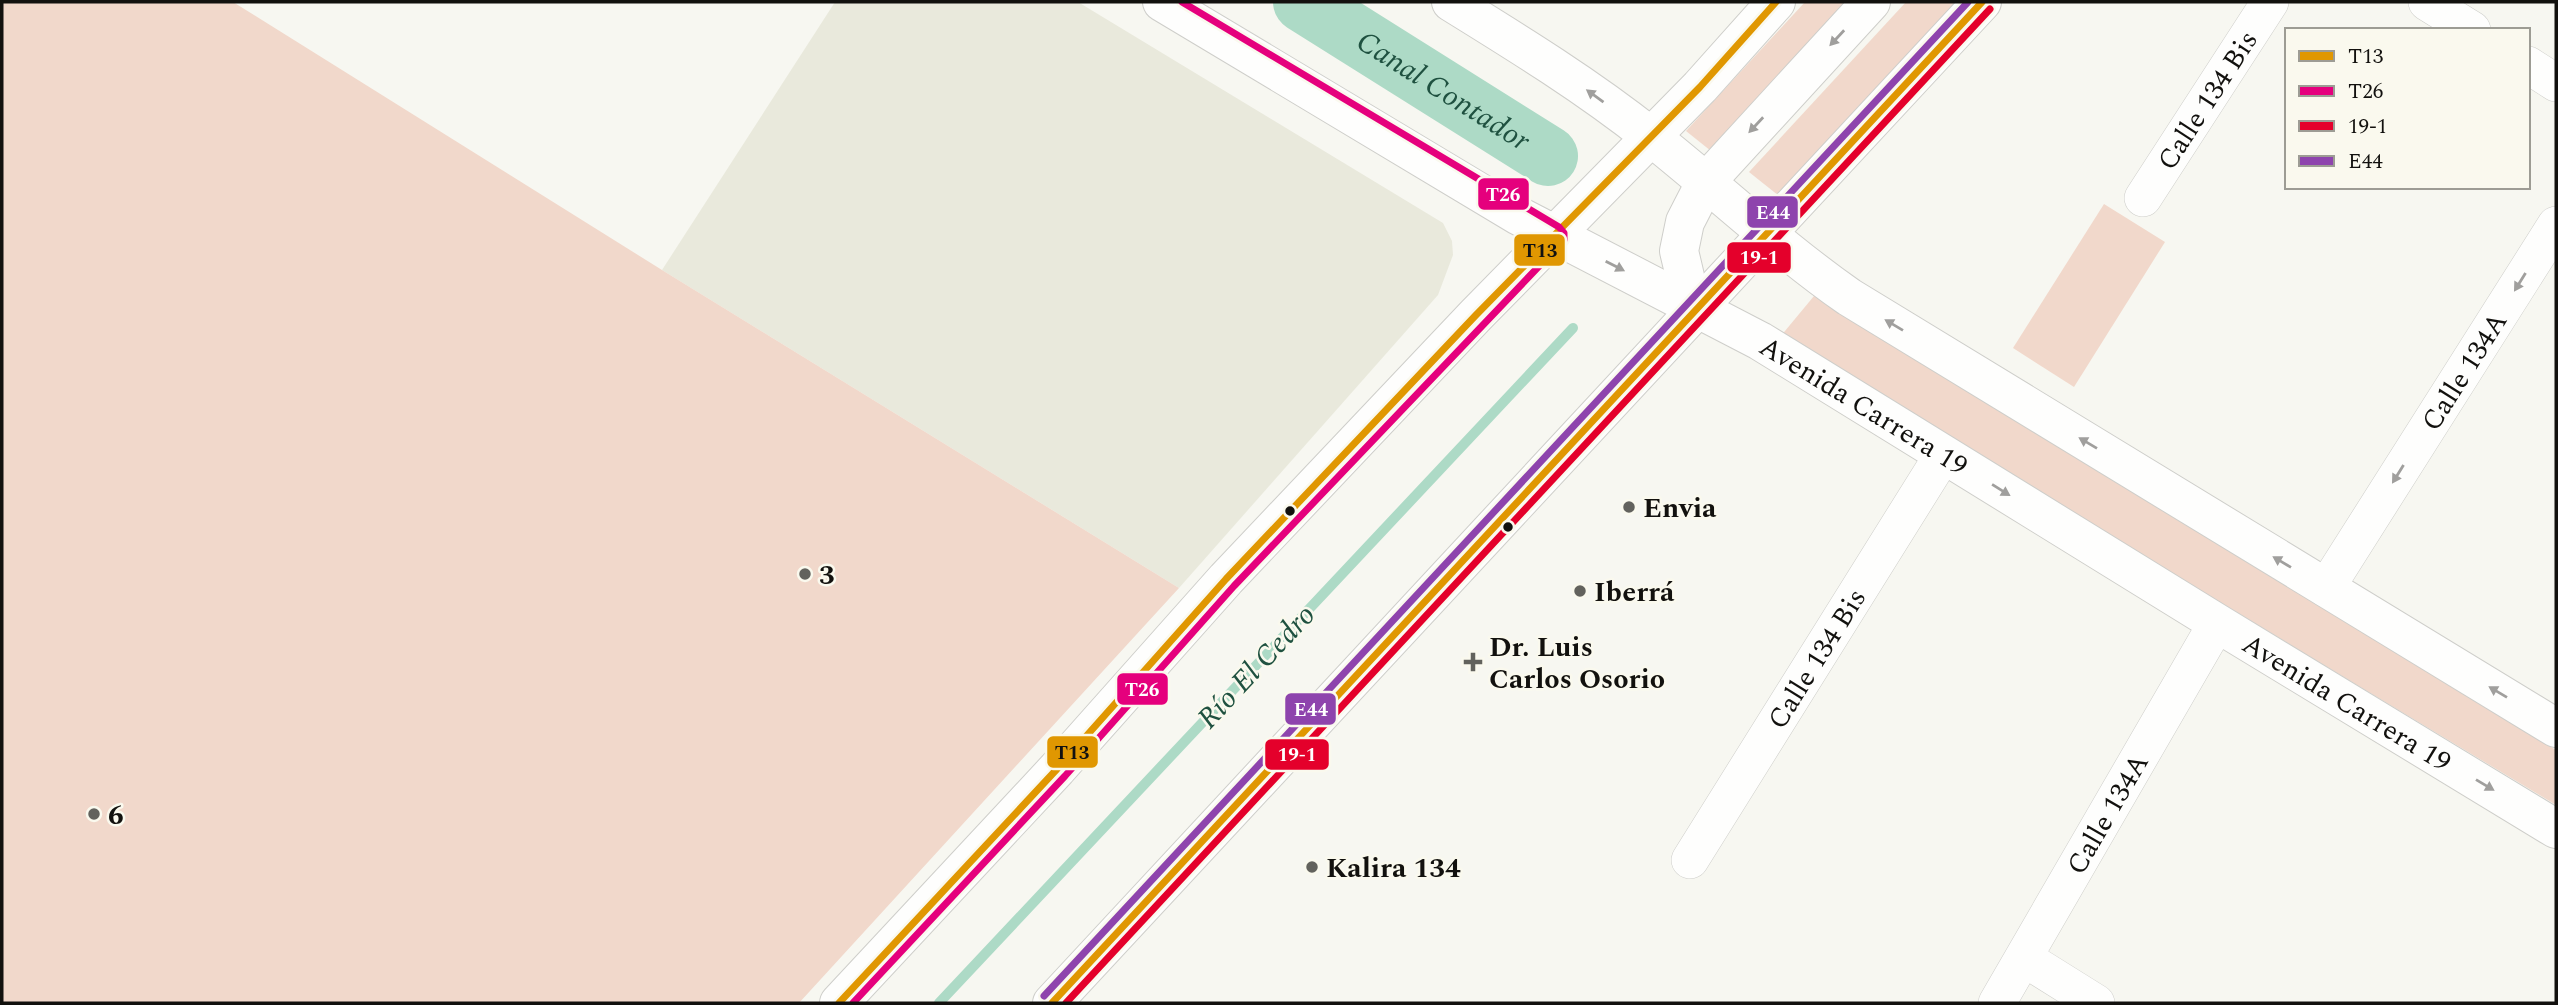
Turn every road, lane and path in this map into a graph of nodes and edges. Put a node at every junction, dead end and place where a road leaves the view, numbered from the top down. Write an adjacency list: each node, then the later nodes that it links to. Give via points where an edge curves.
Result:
1 (1162, 2): 16 (main road, Avenida Carrera 19)
2 (1451, 2): 11 (main road, one-way to 2, via 1560,70)
3 (1776, 2): 11 (main road)
4 (1871, 2): 12 (main road, one-way to 12)
5 (1982, 2): 15 (main road)
6 (2270, 2): 13 (street, Calle 134 Bis)
7 (2427, 2): 8 (street)
8 (2469, 28)
9 (2530, 66): 10 (street)
10 (2556, 83)
11 (1650, 136): 12 (main road); 16 (main road)
12 (1705, 183): 15 (main road); 17 (main road, via 1685,222 1679,251)
13 (2143, 198)
14 (2556, 225): 19 (street, Calle 134A, one-way to 19)
15 (1766, 234): 17 (main road); 19 (main road, one-way to 15, via 1849,297)
16 (1554, 236): 17 (main road, Avenida Carrera 19, one-way to 17); 25 (main road, via 1226,579)
17 (1698, 308): 18 (main road, Avenida Carrera 19, via 1760,341); 26 (main road)
18 (1943, 455): 20 (main road, Avenida Carrera 19, one-way to 20); 23 (street, Calle 134 Bis)
19 (2326, 588): 21 (main road, one-way to 19)
20 (2217, 624): 22 (main road, Avenida Carrera 19, one-way to 22); 24 (street, Calle 134A)
21 (2556, 728)
22 (2556, 828)
23 (1689, 860)
24 (2024, 958): 27 (street, Calle 134A); 28 (street)
25 (839, 1003)
26 (1052, 1003)
27 (1997, 1003)
28 (2096, 1003)

